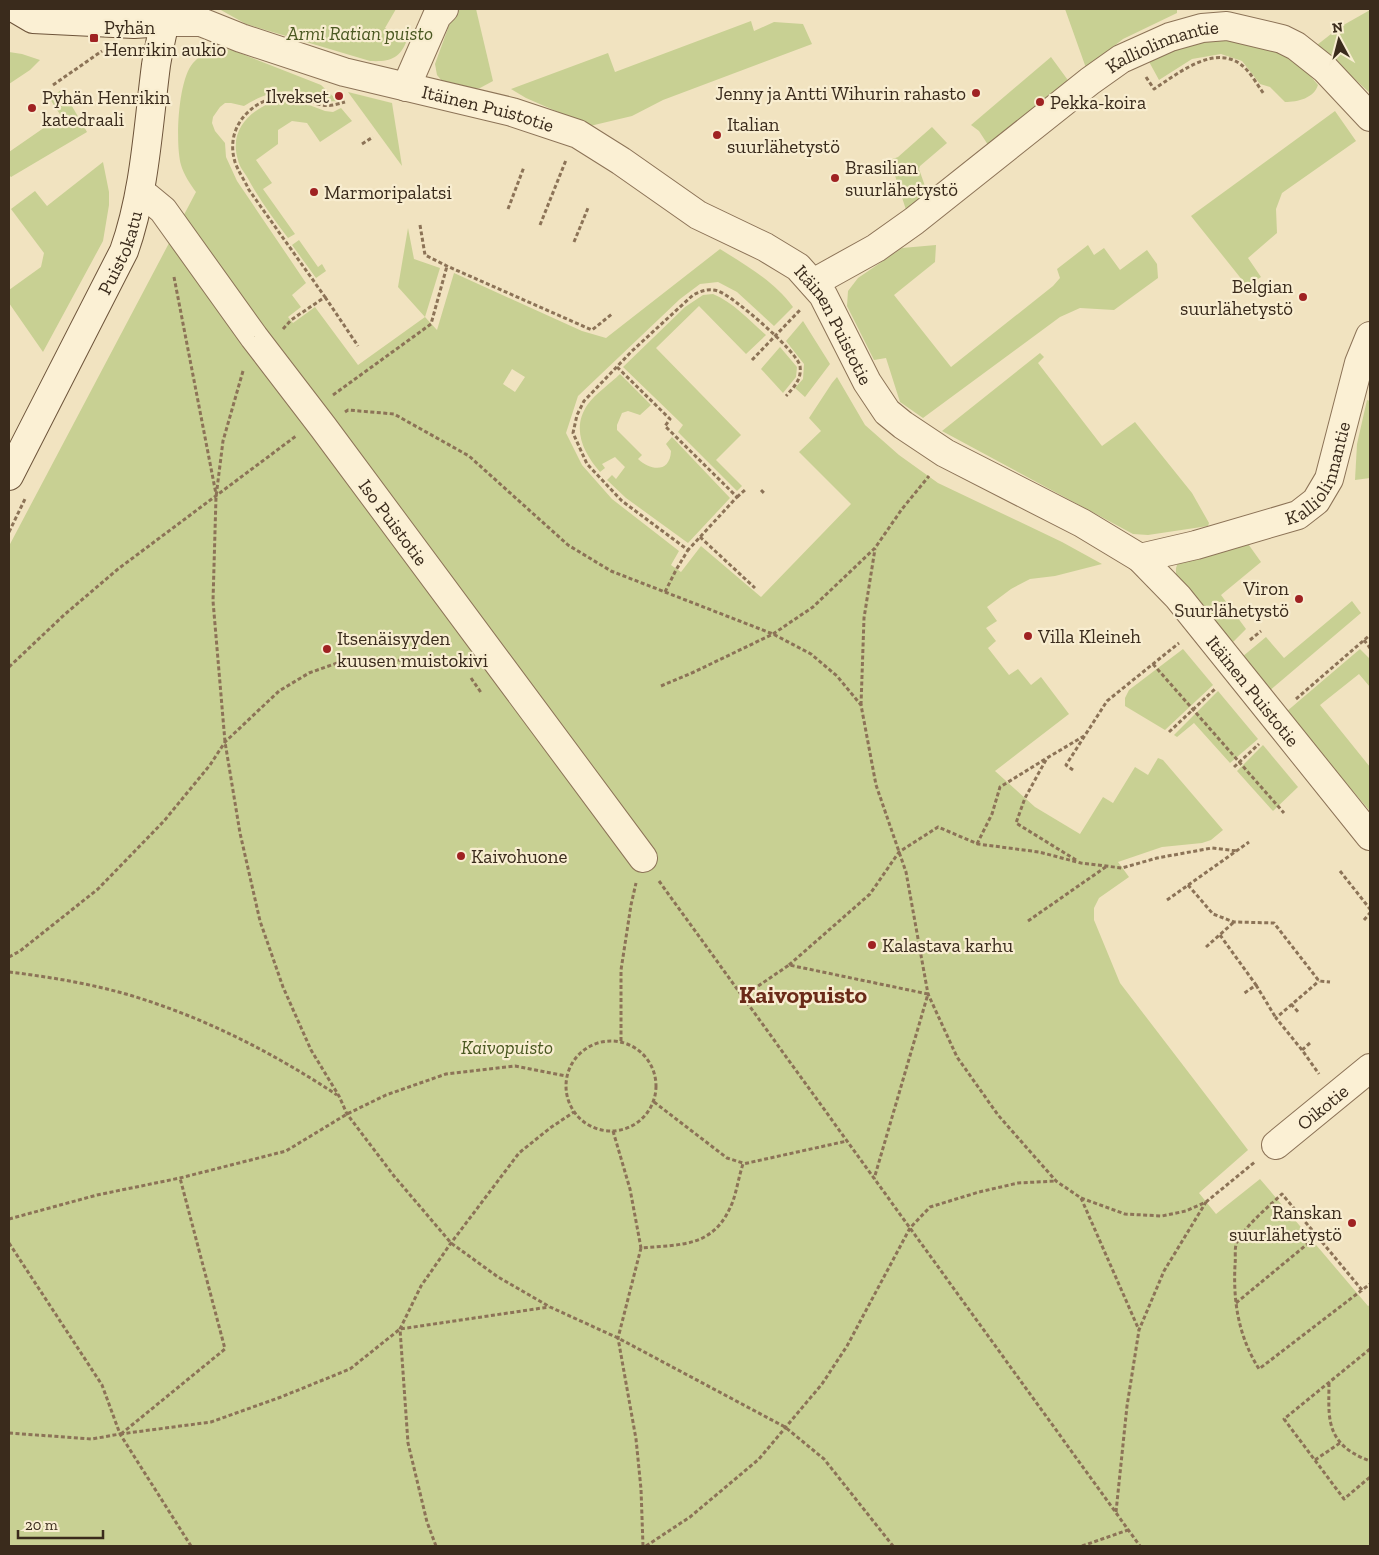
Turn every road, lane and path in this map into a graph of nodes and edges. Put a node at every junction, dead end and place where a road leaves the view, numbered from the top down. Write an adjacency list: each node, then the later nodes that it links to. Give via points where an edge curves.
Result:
1 (16, 9): 3 (street, via 33,19 134,24)
2 (444, 9): 7 (street)
3 (166, 16): 7 (street, Itäinen Puistotie, via 201,22 344,72); 15 (street, Puistokatu)
4 (103, 51): 6 (path)
5 (1132, 54): 8 (path, via 1154,90 1194,64 1223,58 1234,60 1246,69); 10 (street, Kalliolinnantie, via 1170,37 1202,28 1227,26 1262,34 1296,46 1325,69); 23 (street, Kalliolinnantie, via 1090,81 914,221)
6 (53, 85)
7 (406, 87): 23 (street, Itäinen Puistotie, via 512,112 578,134 698,215 765,247 798,267)
8 (1264, 94)
9 (346, 101): 24 (path, via 324,107 295,95 271,98 246,112 237,124 234,138 235,162 249,190)
10 (1370, 117)
11 (373, 137): 12 (path)
12 (362, 144)
13 (524, 167): 17 (path)
14 (561, 172): 19 (path)
15 (140, 191): 27 (street, Iso Puistotie, via 163,210); 38 (street, Puistokatu, via 124,251)
16 (588, 208): 20 (path)
17 (508, 209)
18 (420, 225): 21 (path, via 425,255)
19 (540, 225)
20 (574, 242)
21 (447, 266): 25 (path, via 592,330); 34 (path, via 431,324)
22 (174, 276): 40 (path)
23 (808, 295): 29 (path); 37 (street, Itäinen Puistotie, via 823,295 887,412)
24 (324, 297): 26 (path, via 291,320); 30 (path)
25 (612, 314)
26 (282, 331)
27 (254, 336): 40 (path, via 223,441); 76 (street, Iso Puistotie)
28 (1370, 336): 45 (street, Kalliolinnantie, via 1359,363 1329,479 1316,501 1298,514)
29 (776, 337): 31 (path); 32 (path, via 733,298 718,290 703,290 686,301); 33 (path, via 800,364 800,378)
30 (358, 346)
31 (752, 360)
32 (617, 367): 41 (path, via 670,419 664,426); 44 (path, via 584,401 573,433 587,464 622,501)
33 (786, 396)
34 (330, 397)
35 (348, 410): 47 (path, via 394,414 469,456 568,545 611,571)
36 (290, 440): 40 (path)
37 (944, 453): 43 (path); 45 (street, Itäinen Puistotie, via 1082,524)
38 (9, 476)
39 (746, 490): 41 (path)
40 (216, 497): 56 (path, via 118,570); 65 (path, via 213,601)
41 (737, 497): 42 (path)
42 (700, 538): 44 (path); 46 (path)
43 (875, 548): 49 (path, via 814,607); 60 (path, via 864,618)
44 (688, 550): 47 (path)
45 (1140, 558): 62 (street, Itäinen Puistotie, via 1178,597)
46 (755, 588)
47 (666, 592): 49 (path)
48 (1261, 632): 51 (path)
49 (773, 634): 59 (path); 60 (path, via 811,654 837,676)
50 (1370, 634): 52 (path)
51 (1250, 640)
52 (1364, 640): 54 (path); 62 (path)
53 (1182, 641): 55 (path)
54 (1370, 648)
55 (1152, 664): 61 (path); 64 (path, via 1107,701)
56 (9, 667)
57 (434, 667): 65 (path, via 414,661 377,659 340,662 309,673 279,691)
58 (1218, 685): 61 (path)
59 (661, 686)
60 (861, 705): 75 (path, via 876,785)
61 (1192, 710): 63 (path); 67 (path)
62 (1269, 728): 67 (path); 71 (street, Itäinen Puistotie)
63 (1169, 732)
64 (1084, 736): 66 (path); 69 (path, via 1066,765)
65 (225, 742): 89 (path, via 164,821 98,889); 107 (path, via 240,834 260,921 283,987 311,1050)
66 (1047, 758): 73 (path, via 1000,787 992,814); 77 (path, via 1025,798 1016,823)
67 (1239, 762): 68 (path); 70 (path)
68 (1234, 767)
69 (1073, 770)
70 (1284, 813)
71 (1368, 830)
72 (1249, 842): 74 (path)
73 (977, 844): 75 (path, via 938,827); 77 (path, via 1039,852)
74 (1237, 851): 78 (path, via 1212,848 1122,868); 80 (path)
75 (899, 852): 90 (path, via 870,894); 95 (path, via 906,872)
76 (643, 858): 97 (path); 101 (path, via 631,905 621,970)
77 (1081, 863): 78 (path)
78 (1108, 866): 84 (path)
79 (1340, 871): 82 (path)
80 (1188, 885): 81 (path); 86 (path, via 1213,914)
81 (1167, 900)
82 (1370, 909)
83 (1370, 914): 85 (path)
84 (1028, 920)
85 (1364, 920)
86 (1234, 922): 87 (path); 92 (path, via 1274,923)
87 (1220, 934): 88 (path); 94 (path)
88 (1206, 947)
89 (9, 957)
90 (789, 966): 95 (path); 97 (path)
91 (9, 972): 107 (path, via 96,986 158,1004 246,1041)
92 (1319, 981): 93 (path); 98 (path)
93 (1330, 982)
94 (1256, 985): 96 (path); 100 (path)
95 (928, 994): 116 (path); 117 (path, via 957,1057 998,1115)
96 (1243, 994)
97 (742, 997): 112 (path)
98 (1291, 1004): 99 (path); 100 (path)
99 (1299, 1013)
100 (1276, 1018): 103 (path)
101 (621, 1041): 105 (path, via 593,1044 572,1062); 108 (path, via 636,1047 647,1058 657,1086)
102 (1310, 1044): 103 (path)
103 (1302, 1050): 106 (path)
104 (1370, 1068): 113 (street, Oikotie)
105 (566, 1076): 109 (path, via 565,1089); 110 (path, via 515,1066 446,1074)
106 (1321, 1077)
107 (338, 1096): 110 (path)
108 (654, 1102): 111 (path, via 638,1122); 114 (path, via 727,1158)
109 (574, 1112): 111 (path, via 598,1129); 124 (path, via 519,1153)
110 (348, 1114): 115 (path, via 286,1151); 124 (path, via 394,1176)
111 (613, 1131): 125 (path, via 630,1189)
112 (847, 1141): 114 (path); 116 (path)
113 (1276, 1145): 119 (path)
114 (743, 1164): 125 (path, via 733,1201 719,1226 706,1237 687,1244)
115 (180, 1178): 120 (path, via 97,1195); 137 (path, via 225,1349)
116 (874, 1179): 121 (path)
117 (1056, 1181): 118 (path); 121 (path, via 1018,1183 930,1207)
118 (1081, 1198): 119 (path, via 1125,1214 1162,1216 1186,1212); 131 (path)
119 (1206, 1202): 131 (path, via 1164,1271)
120 (9, 1219)
121 (910, 1228): 135 (path, via 846,1346 822,1384); 142 (path)
122 (1318, 1236): 127 (path); 128 (path); 128 (path, via 1282,1194 1255,1218 1236,1244)
123 (9, 1243): 137 (path, via 102,1385)
124 (451, 1243): 129 (path, via 498,1277); 130 (path, via 421,1286)
125 (641, 1248): 132 (path)
126 (1370, 1284): 127 (path)
127 (1362, 1290): 128 (path, via 1259,1369 1248,1352)
128 (1236, 1304)
129 (550, 1307): 130 (path); 132 (path)
130 (400, 1329): 137 (path, via 350,1368 281,1397 211,1422); 145 (path, via 408,1443)
131 (1139, 1330): 142 (path)
132 (618, 1338): 135 (path); 146 (path, via 636,1440)
133 (1370, 1349): 134 (path)
134 (1329, 1382): 138 (path, via 1330,1421 1332,1432); 139 (path, via 1284,1419)
135 (785, 1427): 146 (path, via 759,1459 690,1517); 147 (path, via 824,1459)
136 (9, 1433): 137 (path, via 92,1439)
137 (120, 1434): 144 (path)
138 (1340, 1443): 139 (path); 140 (path)
139 (1315, 1460): 141 (path, via 1344,1499)
140 (1370, 1461)
141 (1370, 1477)
142 (1116, 1512): 143 (path)
143 (1128, 1530): 148 (path); 149 (path)
144 (190, 1546)
145 (436, 1546)
146 (644, 1546)
147 (893, 1546)
148 (1082, 1546)
149 (1140, 1546)

